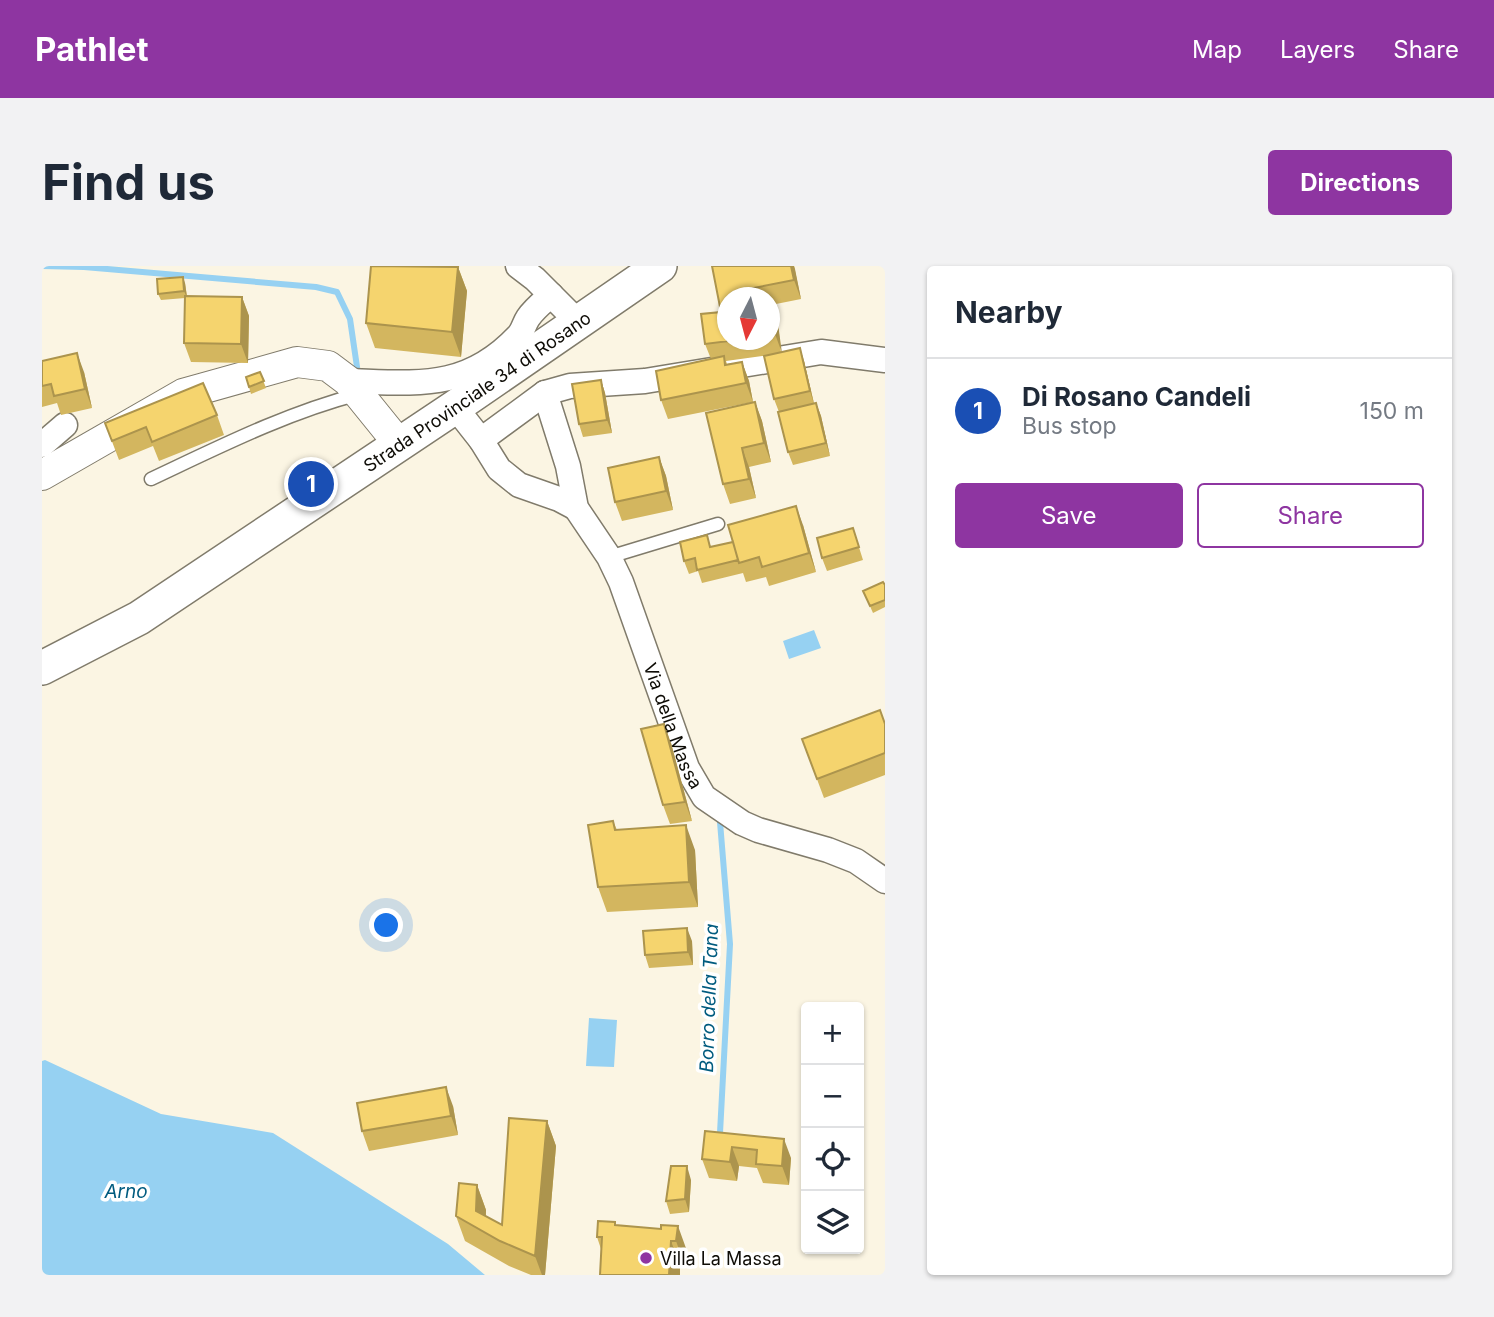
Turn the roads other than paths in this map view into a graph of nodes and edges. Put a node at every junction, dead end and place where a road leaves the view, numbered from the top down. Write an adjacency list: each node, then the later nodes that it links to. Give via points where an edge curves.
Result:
1 (518, 266): 3 (street)
2 (660, 266): 4 (main road, Strada Provinciale 34 di Rosano)
3 (551, 295): 4 (street); 6 (street, via 528,318 520,335 498,354 452,379)
4 (579, 323): 8 (main road, Strada Provinciale 34 di Rosano)
5 (885, 360): 7 (street, via 821,352)
6 (354, 388): 11 (street); 13 (street, via 328,366 297,362 183,394); 14 (lane)
7 (545, 393): 10 (street); 15 (street, Via della Massa)
8 (455, 407): 10 (street); 11 (main road, Strada Provinciale 34 di Rosano)
9 (65, 425): 12 (street)
10 (481, 440): 15 (street, via 499,469 519,485)
11 (399, 444): 18 (main road, Strada Provinciale 34 di Rosano, via 139,618)
12 (42, 445)
13 (42, 475)
14 (151, 479)
15 (576, 508): 17 (street, Via della Massa)
16 (718, 524): 17 (lane)
17 (609, 557): 19 (street, Via della Massa, via 687,768 704,797 742,823 856,861)
18 (42, 668)
19 (885, 881)

